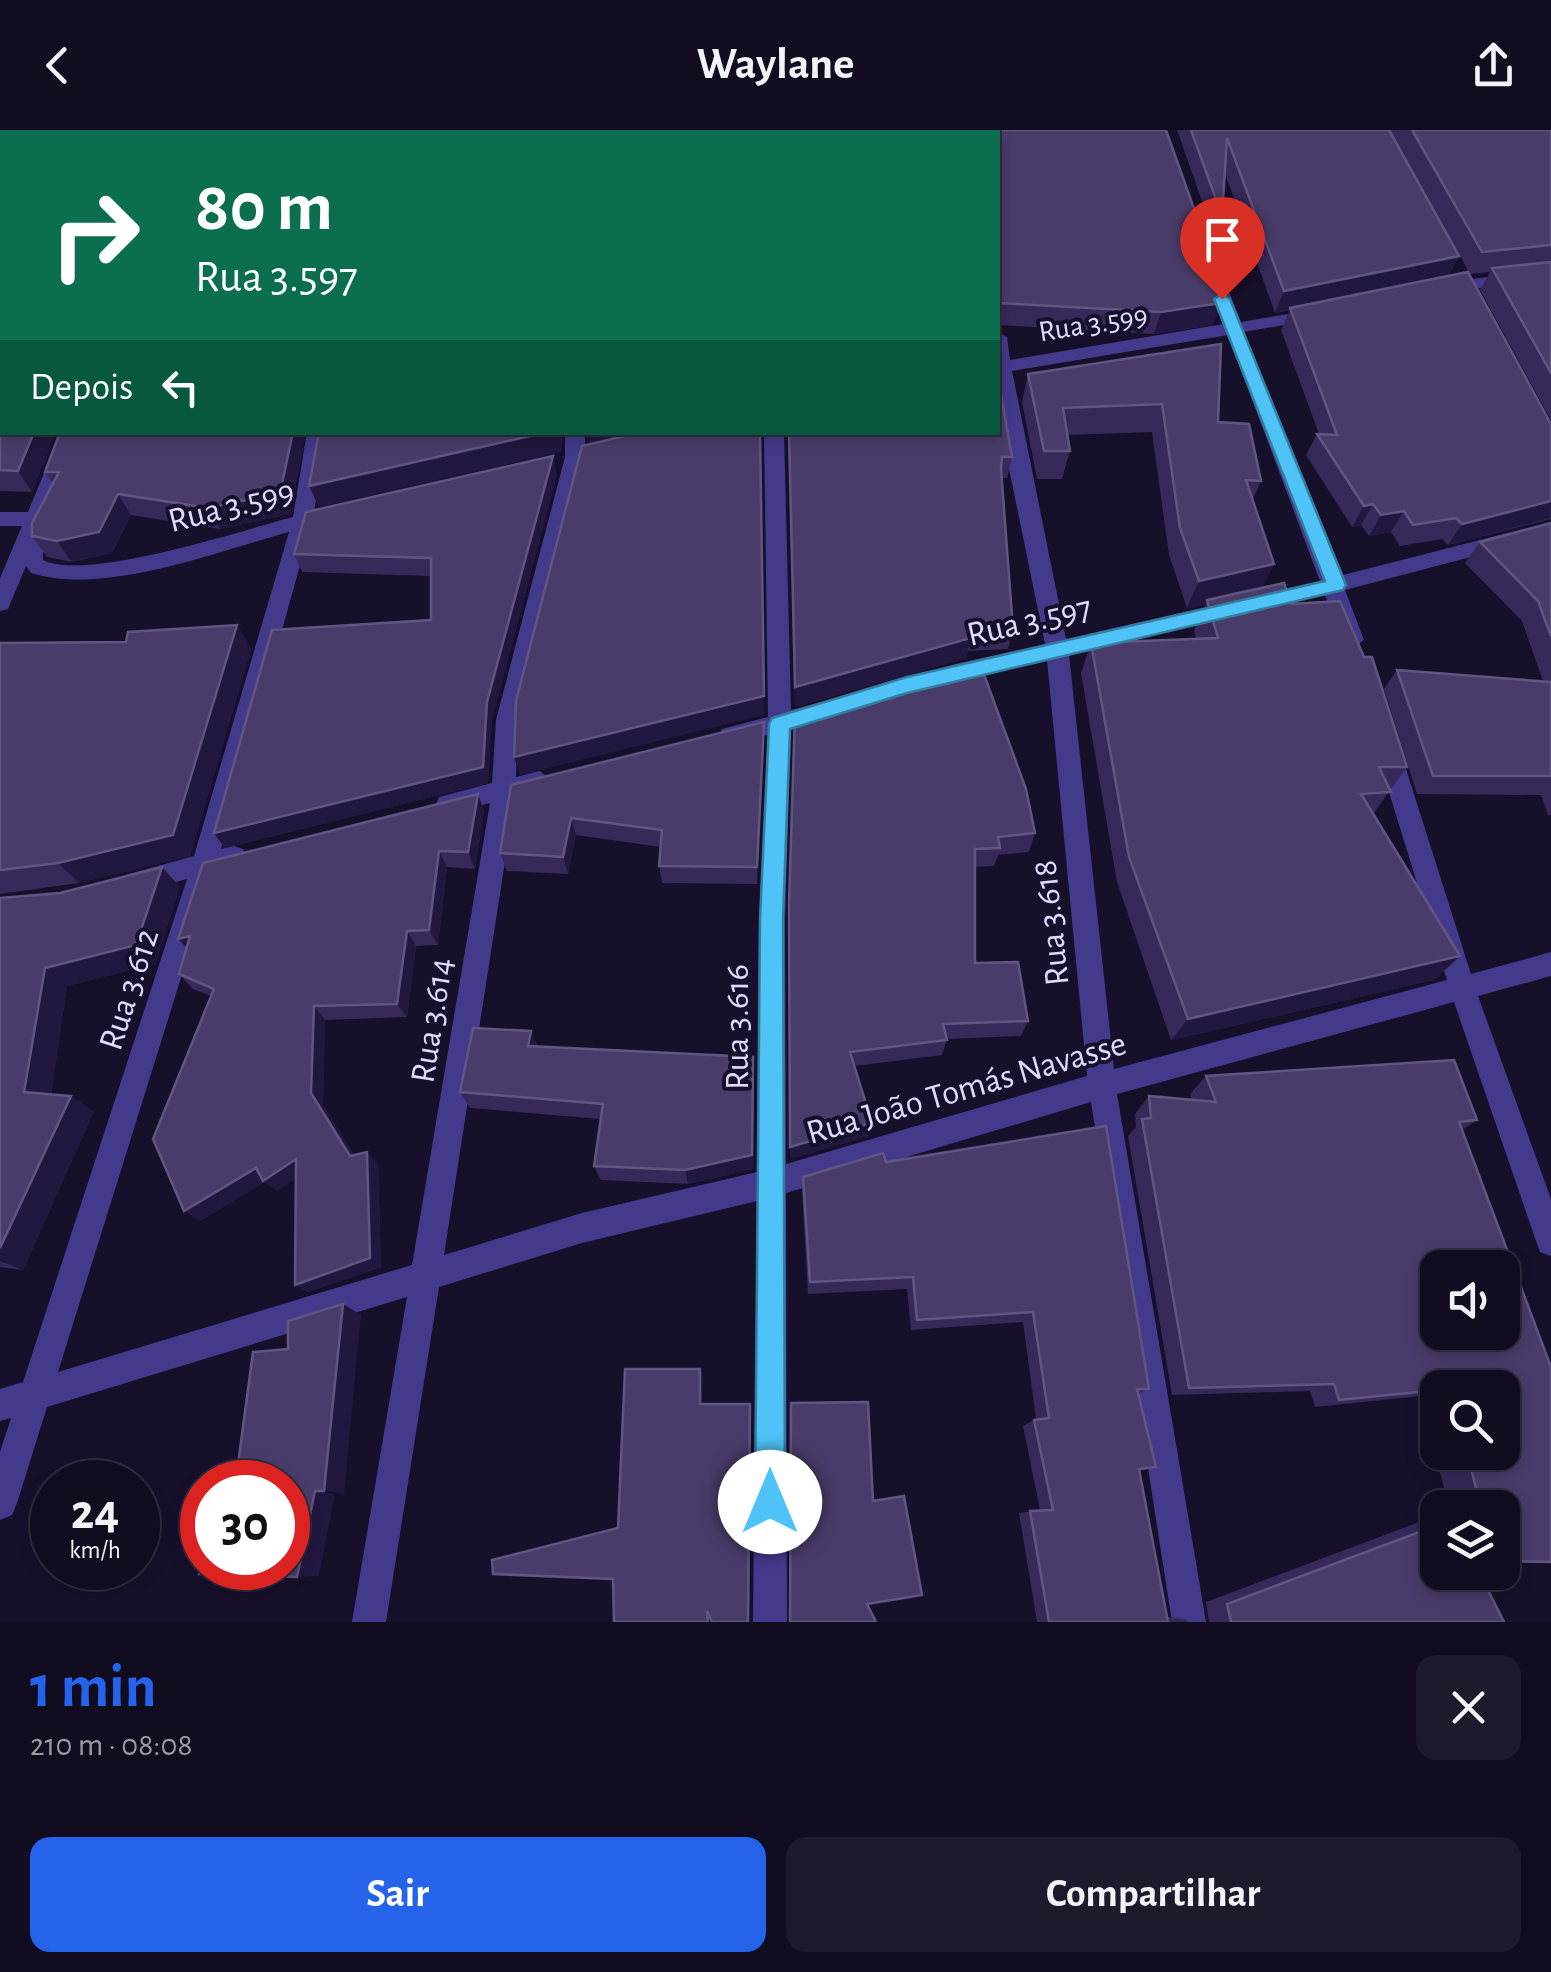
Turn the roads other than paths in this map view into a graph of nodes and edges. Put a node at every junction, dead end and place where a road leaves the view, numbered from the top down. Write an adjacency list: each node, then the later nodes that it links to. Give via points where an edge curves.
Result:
1 (1202, 241): 5 (street)
2 (1551, 274): 3 (street)
3 (1428, 291)
4 (1331, 311): 5 (street, Rua 3.599)
5 (1234, 331): 6 (street, Rua 3.599); 16 (street)
6 (1000, 368): 18 (street, Rua 3.618)
7 (70, 435): 13 (street)
8 (316, 435): 14 (street, Rua 3.612)
9 (774, 435): 22 (street, Rua 3.616)
10 (574, 452): 26 (street, Rua 3.614, via 507,720)
11 (341, 512): 14 (street, Rua 3.599)
12 (0, 519): 13 (street)
13 (34, 519): 14 (street, Rua 3.599, via 38,568 72,574); 17 (street)
14 (302, 521): 29 (street, Rua 3.612)
15 (1551, 529): 16 (street, Rua 3.597)
16 (1336, 585): 18 (street, Rua 3.597); 19 (street)
17 (0, 602)
18 (1057, 649): 20 (street, Rua 3.597); 33 (street, Rua 3.618)
19 (1359, 659)
20 (926, 680)
21 (852, 702): 22 (street)
22 (780, 724): 24 (street); 34 (street, Rua 3.616)
23 (1382, 732): 32 (street)
24 (706, 742)
25 (559, 777): 26 (street)
26 (504, 790): 27 (street); 36 (street, Rua 3.614)
27 (429, 808)
28 (260, 850): 29 (street)
29 (204, 864): 30 (street); 37 (street, Rua 3.612)
30 (116, 888)
31 (1551, 964): 32 (street, Rua João Tomás Navasse)
32 (1463, 990): 33 (street, Rua João Tomás Navasse); 35 (street)
33 (1102, 1085): 34 (street, Rua João Tomás Navasse); 42 (street, Rua 3.618)
34 (771, 1183): 36 (street, Rua João Tomás Navasse, via 582,1228); 41 (street, Rua 3.616)
35 (1551, 1242)
36 (426, 1276): 37 (street, Rua João Tomás Navasse); 40 (street, Rua 3.614)
37 (35, 1394): 38 (street, Rua João Tomás Navasse); 39 (street, Rua 3.612)
38 (0, 1405)
39 (0, 1503)
40 (369, 1622)
41 (770, 1622)
42 (1190, 1622)

